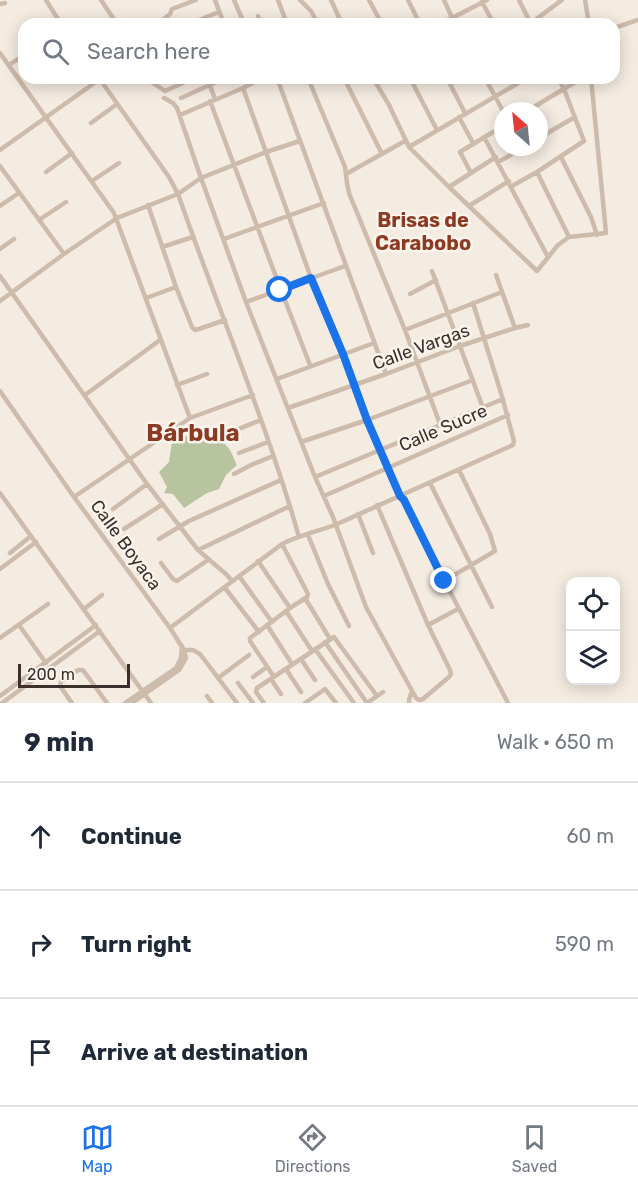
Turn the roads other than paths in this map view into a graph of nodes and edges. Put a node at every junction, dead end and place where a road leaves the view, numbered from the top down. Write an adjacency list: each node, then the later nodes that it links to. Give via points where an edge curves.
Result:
1 (46, 0): 17 (street)
2 (101, 0): 18 (street)
3 (196, 0): 19 (street, via 172,9)
4 (215, 0): 16 (street)
5 (234, 0): 22 (street)
6 (278, 0): 23 (street)
7 (300, 0): 24 (street)
8 (331, 0): 25 (street)
9 (369, 0): 26 (street)
10 (408, 0): 27 (street)
11 (444, 0): 28 (street)
12 (519, 0): 30 (street)
13 (562, 0): 31 (street)
14 (585, 0): 32 (street)
15 (484, 1): 28 (street); 29 (street)
16 (219, 12): 20 (street); 21 (street)
17 (57, 18)
18 (113, 18)
19 (166, 18)
20 (204, 18)
21 (222, 18)
22 (242, 18)
23 (285, 18)
24 (315, 18)
25 (339, 18)
26 (379, 18)
27 (417, 18)
28 (452, 18)
29 (491, 18)
30 (528, 18)
31 (539, 18)
32 (589, 18)
33 (638, 20): 34 (street)
34 (620, 26)
35 (0, 53): 37 (street)
36 (18, 58): 37 (street)
37 (7, 63): 38 (street); 39 (street)
38 (0, 65)
39 (18, 78)
40 (22, 84): 70 (street)
41 (92, 84): 70 (street)
42 (104, 84): 67 (street)
43 (155, 84): 44 (street, via 165,91)
44 (181, 84)
45 (246, 84): 59 (street)
46 (251, 84): 59 (street)
47 (279, 84): 78 (street)
48 (310, 84): 94 (street)
49 (347, 84): 84 (street)
50 (377, 84): 80 (street)
51 (413, 84): 74 (street)
52 (450, 84): 68 (street)
53 (488, 84): 61 (street)
54 (515, 84): 61 (street)
55 (561, 84): 60 (street)
56 (572, 84): 60 (street)
57 (592, 84): 110 (street, via 606,232)
58 (209, 85): 63 (street); 64 (street)
59 (246, 87): 64 (street); 82 (street)
60 (564, 89): 66 (street); 72 (street)
61 (495, 96): 65 (street); 68 (street)
62 (164, 98): 69 (street, via 173,103)
63 (181, 98)
64 (213, 100): 69 (street); 89 (street)
65 (498, 102)
66 (542, 102)
67 (117, 104): 73 (street); 100 (street)
68 (465, 113): 71 (street)
69 (180, 115): 95 (street)
70 (46, 117): 81 (street); 83 (street)
71 (459, 117): 74 (street); 79 (street)
72 (575, 117): 76 (street); 86 (street, via 584,141)
73 (91, 123)
74 (437, 130): 80 (street)
75 (494, 131): 77 (street)
76 (548, 133)
77 (484, 137): 79 (street); 87 (street)
78 (300, 141): 82 (street); 102 (street)
79 (473, 143): 93 (street, via 460,152)
80 (407, 144): 84 (street); 98 (street)
81 (0, 150)
82 (266, 152): 89 (street); 106 (street)
83 (72, 153): 91 (street); 96 (street)
84 (382, 154): 94 (street)
85 (504, 156): 87 (street)
86 (561, 157): 92 (street); 110 (street)
87 (497, 159): 93 (street); 97 (street)
88 (119, 163): 96 (street)
89 (234, 165): 95 (street); 109 (street)
90 (0, 166): 99 (street)
91 (46, 172)
92 (537, 172): 97 (street); 112 (street)
93 (471, 173): 98 (street)
94 (346, 174): 138 (street, via 346,183)
95 (201, 178): 100 (street); 114 (street)
96 (92, 181): 107 (street)
97 (510, 183): 105 (street); 118 (street)
98 (448, 187): 105 (street)
99 (19, 193): 104 (street); 108 (street)
100 (178, 194): 103 (street); 111 (street)
101 (66, 202): 108 (street)
102 (324, 203): 106 (street); 119 (street)
103 (148, 205): 107 (street); 115 (street)
104 (0, 206)
105 (469, 206): 118 (street, via 537,271)
106 (290, 216): 109 (street); 123 (street)
107 (117, 218): 117 (street); 130 (street)
108 (39, 220): 117 (street)
109 (257, 227): 114 (street); 126 (street)
110 (597, 235): 112 (street)
111 (193, 237): 115 (street); 135 (street)
112 (569, 237): 118 (street)
113 (14, 239): 116 (street)
114 (224, 239): 132 (street)
115 (162, 247): 125 (street)
116 (0, 249)
117 (64, 254): 127 (street)
118 (548, 257)
119 (345, 266): 123 (street); 141 (street)
120 (432, 271): 124 (street)
121 (496, 275): 128 (street)
122 (0, 276): 127 (street)
123 (311, 278): 126 (street); 143 (street)
124 (436, 280): 129 (street); 134 (street)
125 (176, 287): 130 (street); 135 (street, via 195,330)
126 (280, 290): 132 (street); 145 (street)
127 (11, 292): 131 (street); 153 (street)
128 (502, 292): 133 (street); 137 (street)
129 (410, 294)
130 (147, 298): 140 (street)
131 (0, 301)
132 (246, 302): 148 (street)
133 (473, 303): 134 (street); 139 (street)
134 (448, 314): 138 (street); 142 (street)
135 (225, 320): 154 (street)
136 (528, 325): 137 (street, Calle Vargas)
137 (515, 328): 139 (street, Calle Vargas)
138 (405, 330): 144 (street)
139 (484, 339): 142 (street, Calle Vargas); 156 (street)
140 (160, 340): 150 (street); 153 (street)
141 (374, 343): 143 (street); 147 (street)
142 (460, 346): 144 (street, Calle Vargas); 149 (street)
143 (343, 354): 145 (street); 151 (street)
144 (417, 363): 147 (street, Calle Vargas); 155 (street)
145 (310, 366): 148 (street)
146 (207, 374): 150 (street)
147 (386, 374): 151 (street, Calle Vargas)
148 (277, 379): 157 (street)
149 (473, 380): 155 (street); 158 (street)
150 (177, 385): 160 (street)
151 (353, 385): 157 (street, Calle Vargas); 162 (street)
152 (0, 391): 181 (street, Calle Boyaca)
153 (85, 395): 170 (street)
154 (253, 395): 160 (street); 161 (street)
155 (429, 396): 162 (street); 163 (street)
156 (503, 399): 158 (street); 159 (street)
157 (288, 408): 166 (street)
158 (483, 408): 163 (street)
159 (508, 416): 171 (street, Calle Sucre); 172 (street, via 514,443)
160 (190, 418): 170 (street)
161 (261, 420): 164 (street); 165 (street)
162 (367, 420): 166 (street); 167 (street)
163 (440, 424): 167 (street)
164 (231, 432)
165 (268, 442): 168 (street); 169 (street)
166 (301, 442): 174 (street)
167 (380, 450): 171 (street); 174 (street)
168 (239, 453)
169 (273, 456): 173 (street); 175 (street)
170 (130, 458): 177 (street); 181 (street)
171 (387, 468): 179 (street, Calle Sucre); 180 (street)
172 (459, 470): 176 (street); 202 (street, via 495,548 494,553)
173 (234, 474)
174 (315, 477): 179 (street)
175 (281, 480): 184 (street); 188 (street)
176 (430, 483): 180 (street); 202 (street)
177 (147, 484): 182 (street); 185 (street)
178 (0, 493): 191 (street)
179 (324, 496): 187 (street)
180 (400, 496): 183 (street); 206 (street)
181 (74, 497): 220 (street, Calle Boyaca)
182 (163, 504): 188 (street); 189 (street)
183 (377, 505): 186 (street); 218 (street)
184 (290, 506): 192 (street); 196 (street)
185 (114, 509)
186 (358, 514): 187 (street); 198 (street)
187 (335, 525): 190 (street); 238 (street, via 366,607)
188 (180, 526): 193 (street); 196 (street)
189 (124, 529)
190 (308, 535): 192 (street); 219 (street)
191 (31, 536): 194 (street); 197 (street)
192 (299, 537): 195 (street)
193 (159, 539)
194 (36, 542): 203 (street); 212 (street)
195 (282, 544): 200 (street); 209 (street, via 308,594)
196 (198, 550): 199 (street)
197 (10, 553)
198 (373, 553)
199 (208, 560): 201 (street, via 175,581); 205 (street)
200 (258, 561): 204 (street); 214 (street)
201 (161, 563)
202 (471, 565): 206 (street); 211 (street)
203 (0, 569)
204 (239, 576): 205 (street); 215 (street)
205 (232, 581): 207 (street)
206 (444, 581): 213 (street)
207 (225, 588): 220 (street); 222 (street)
208 (102, 595): 212 (street)
209 (305, 598): 214 (street); 224 (street)
210 (48, 604): 216 (street)
211 (492, 607)
212 (84, 609): 217 (street)
213 (458, 609): 218 (street); 261 (street)
214 (288, 610): 215 (street); 226 (street)
215 (270, 624): 222 (street); 230 (street)
216 (19, 625): 223 (street); 229 (street)
217 (96, 625): 221 (street); 229 (street)
218 (428, 625): 238 (street, via 451,674 423,699 416,698)
219 (349, 626)
220 (170, 628): 225 (street, Calle Boyaca)
221 (100, 631): 241 (street); 246 (street)
222 (259, 632): 231 (street, via 249,640)
223 (0, 638)
224 (328, 640): 226 (street); 245 (street, via 335,638); 259 (street)
225 (183, 648): 234 (street, Calle Boyaca, via 200,654); 241 (street, via 176,668)
226 (314, 650): 228 (street); 258 (street)
227 (249, 655): 234 (street)
228 (301, 659): 230 (street); 236 (street)
229 (46, 663): 243 (street)
230 (292, 664): 232 (street)
231 (267, 667): 233 (street); 235 (street)
232 (286, 669): 235 (street); 239 (street)
233 (253, 676)
234 (218, 678): 253 (street, Calle Boyaca)
235 (272, 678): 242 (street); 255 (street, via 256,690)
236 (315, 680)
237 (238, 683): 254 (street)
238 (412, 691): 260 (street)
239 (301, 692)
240 (383, 692): 245 (street)
241 (144, 693): 249 (street); 250 (street); 251 (street)
242 (281, 694)
243 (0, 696)
244 (207, 696): 252 (street)
245 (376, 696): 259 (street)
246 (2, 703)
247 (72, 703): 248 (street, via 60,686 78,670 83,670)
248 (107, 703)
249 (124, 703)
250 (132, 703)
251 (151, 703)
252 (212, 703)
253 (237, 703)
254 (253, 703)
255 (264, 703)
256 (305, 703): 257 (street, via 325,689)
257 (334, 703)
258 (354, 703)
259 (367, 703)
260 (409, 703)
261 (508, 703)

